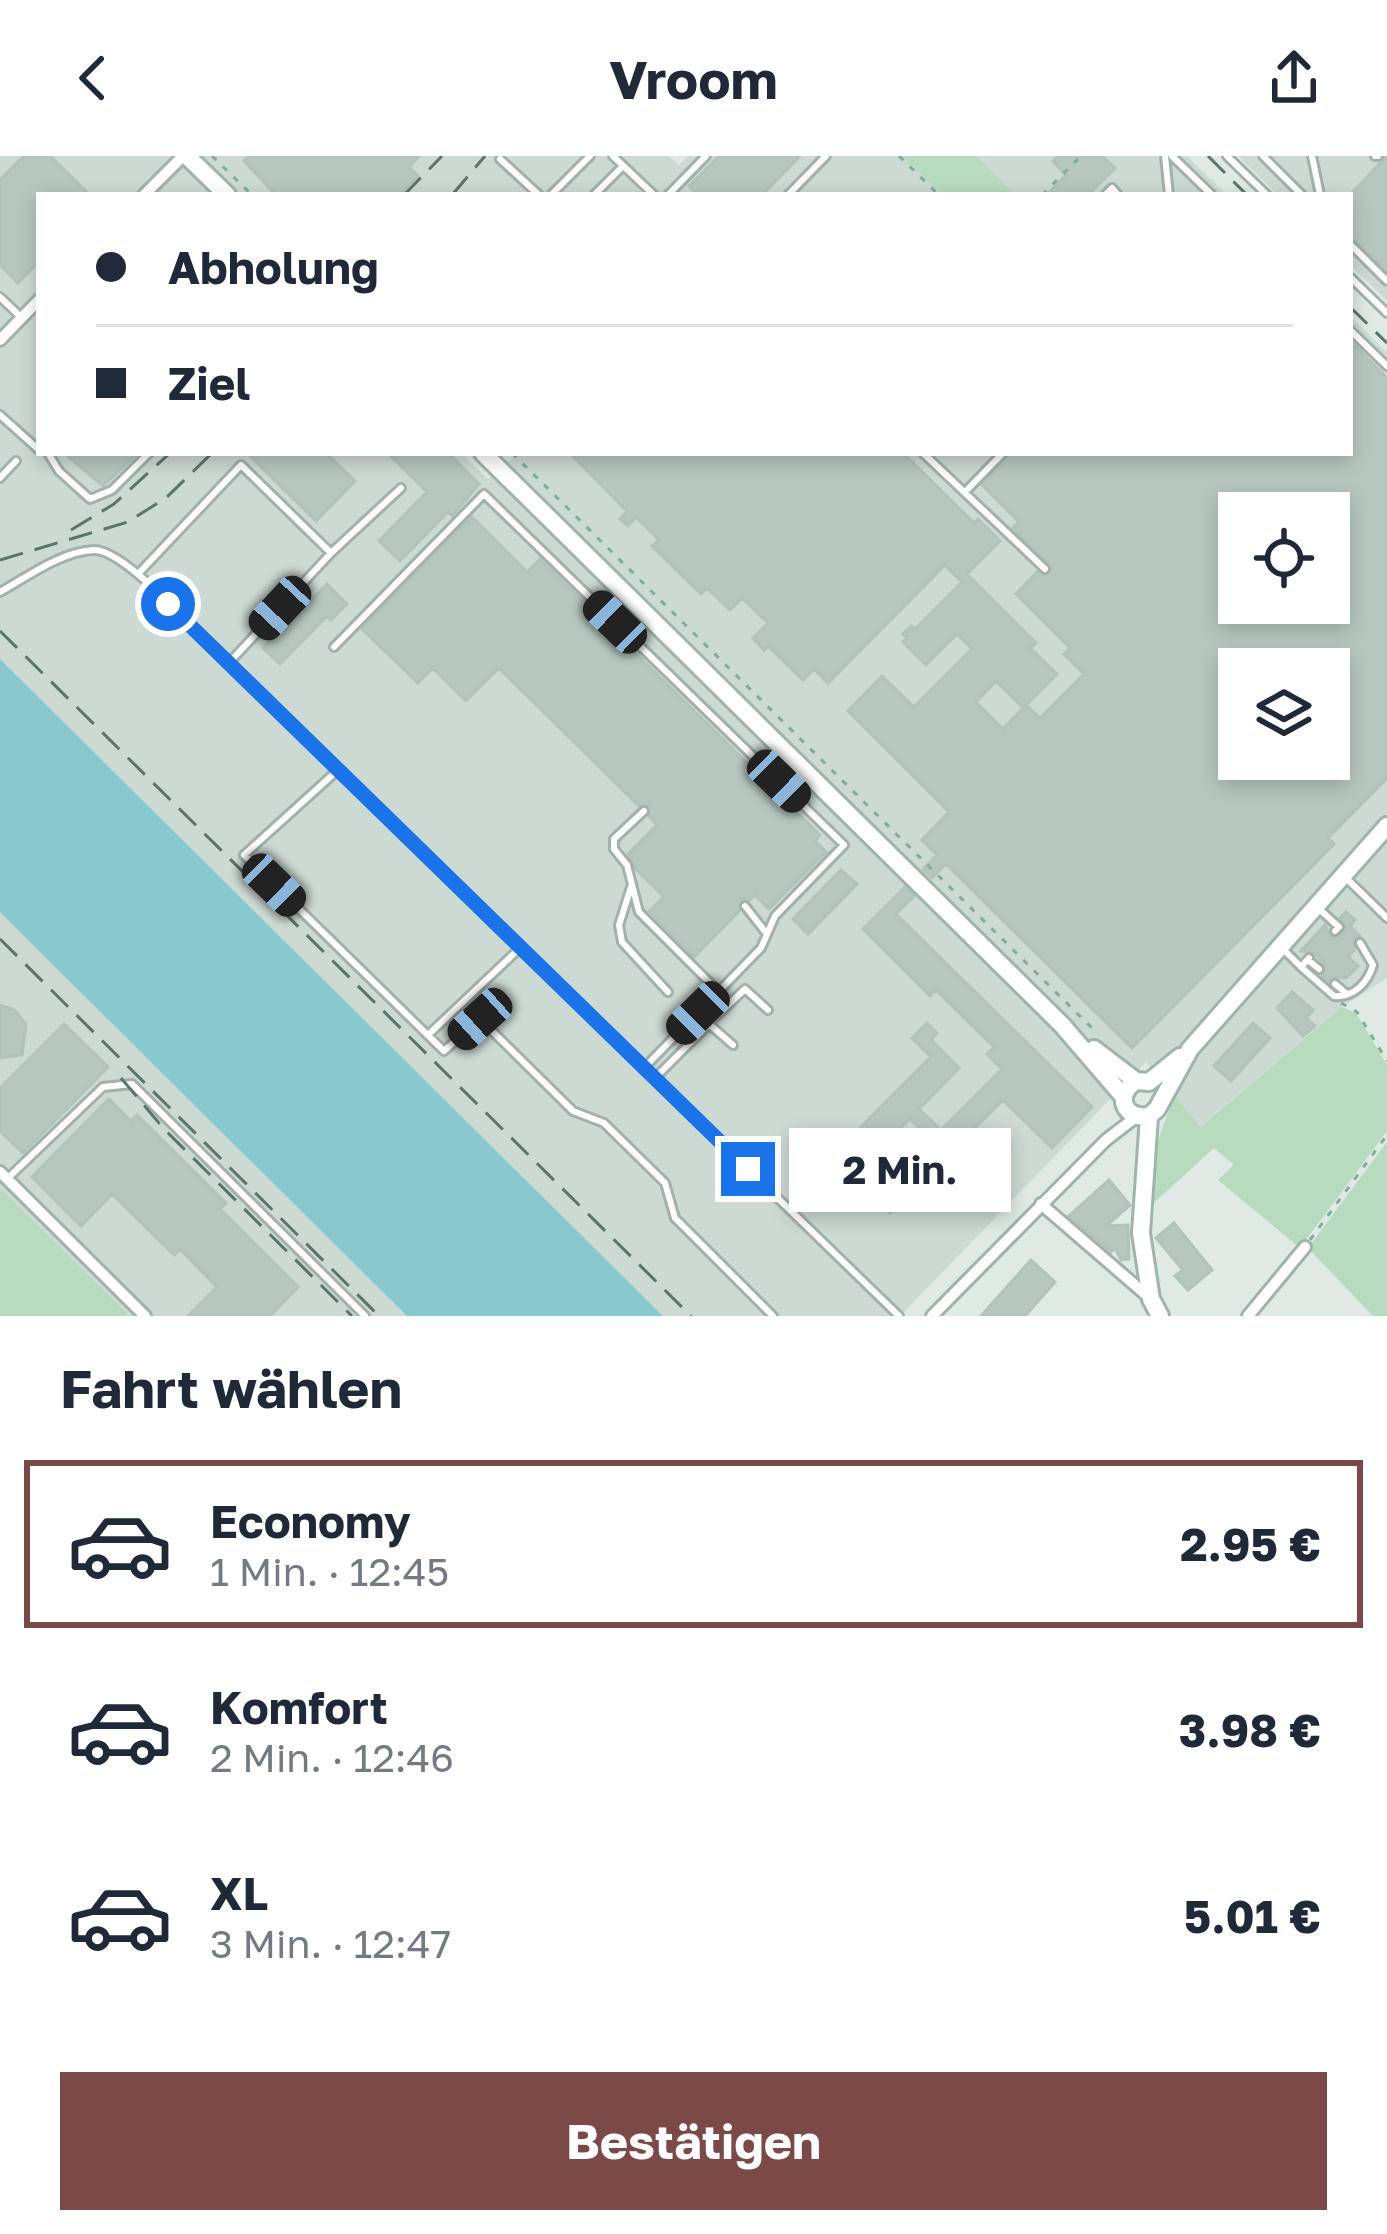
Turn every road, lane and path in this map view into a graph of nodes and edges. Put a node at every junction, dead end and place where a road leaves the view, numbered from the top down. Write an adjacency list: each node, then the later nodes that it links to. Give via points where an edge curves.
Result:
1 (185, 156): 15 (street); 16 (main road)
2 (212, 156): 17 (path)
3 (590, 156): 19 (lane)
4 (613, 156): 14 (lane)
5 (706, 156): 22 (lane)
6 (826, 156): 23 (lane)
7 (899, 156): 24 (path)
8 (1081, 156): 25 (path)
9 (1168, 156): 26 (lane); 27 (lane)
10 (1227, 156): 28 (lane)
11 (1263, 156): 29 (lane)
12 (1312, 156): 30 (lane)
13 (500, 159): 18 (lane)
14 (623, 166): 20 (lane); 21 (lane)
15 (147, 192)
16 (224, 192)
17 (249, 192)
18 (536, 192)
19 (554, 192)
20 (597, 192)
21 (648, 192)
22 (671, 192)
23 (791, 192)
24 (936, 192)
25 (1045, 192)
26 (1169, 192)
27 (1209, 192)
28 (1264, 192)
29 (1299, 192)
30 (1319, 192)
31 (1353, 247): 33 (lane)
32 (1353, 280): 36 (lane)
33 (1387, 280)
34 (0, 297): 37 (lane)
35 (36, 303): 37 (street)
36 (1387, 313)
37 (22, 317): 39 (street)
38 (1353, 333): 40 (lane)
39 (0, 340)
40 (1387, 366)
41 (0, 415): 42 (lane)
42 (36, 446)
43 (46, 456): 44 (lane, via 90,499 112,490)
44 (146, 456)
45 (486, 456): 81 (main road)
46 (515, 456): 83 (path)
47 (926, 456): 52 (lane)
48 (1000, 456): 52 (lane)
49 (16, 461): 50 (lane)
50 (0, 478)
51 (401, 488): 53 (lane)
52 (965, 492): 54 (lane)
53 (331, 553): 55 (lane, via 241,464); 58 (lane)
54 (1045, 569)
55 (138, 574): 56 (lane, via 96,549); 58 (lane)
56 (0, 592)
57 (334, 647): 67 (lane, via 484,494 844,845)
58 (228, 664): 59 (lane)
59 (339, 769): 70 (lane); 82 (lane, via 244,855)
60 (644, 811): 63 (lane, via 614,839)
61 (1387, 826): 62 (main road)
62 (1343, 875): 65 (main road); 66 (lane)
63 (632, 884): 75 (lane, via 622,942); 76 (lane, via 639,912)
64 (745, 905): 67 (lane)
65 (1316, 906): 68 (lane); 71 (main road)
66 (1387, 918)
67 (767, 934): 76 (lane)
68 (1350, 935)
69 (1360, 943): 77 (lane, via 1373,965)
70 (521, 946): 82 (lane); 87 (lane)
71 (1279, 946): 72 (lane); 85 (main road)
72 (1306, 962): 73 (lane); 78 (lane)
73 (1319, 969)
74 (1335, 984): 77 (lane)
75 (668, 992)
76 (719, 992): 87 (lane)
77 (1351, 994): 78 (lane)
78 (1334, 996): 86 (path, via 1357,1012)
79 (768, 1010): 80 (lane, via 745,989)
80 (709, 1024): 84 (lane); 88 (lane)
81 (1062, 1025): 89 (main road); 91 (main road)
82 (428, 1035): 99 (lane, via 445,1051 480,1019 573,1111 604,1124 665,1183 675,1217)
83 (1100, 1036)
84 (733, 1045)
85 (1190, 1049): 89 (main road); 90 (main road)
86 (1386, 1059)
87 (644, 1067): 88 (lane)
88 (655, 1078): 100 (lane)
89 (1142, 1081): 90 (main road); 91 (main road)
90 (1160, 1100): 91 (main road)
91 (1133, 1109): 94 (street); 96 (main road)
92 (1387, 1135): 95 (path)
93 (4, 1176): 97 (street); 98 (lane, via 103,1088 132,1084)
94 (1041, 1204): 96 (street); 101 (street)
95 (1305, 1247): 103 (street)
96 (1151, 1299): 102 (main road)
97 (145, 1316)
98 (364, 1316)
99 (773, 1316)
100 (899, 1316)
101 (932, 1316)
102 (1160, 1316)
103 (1248, 1316)

